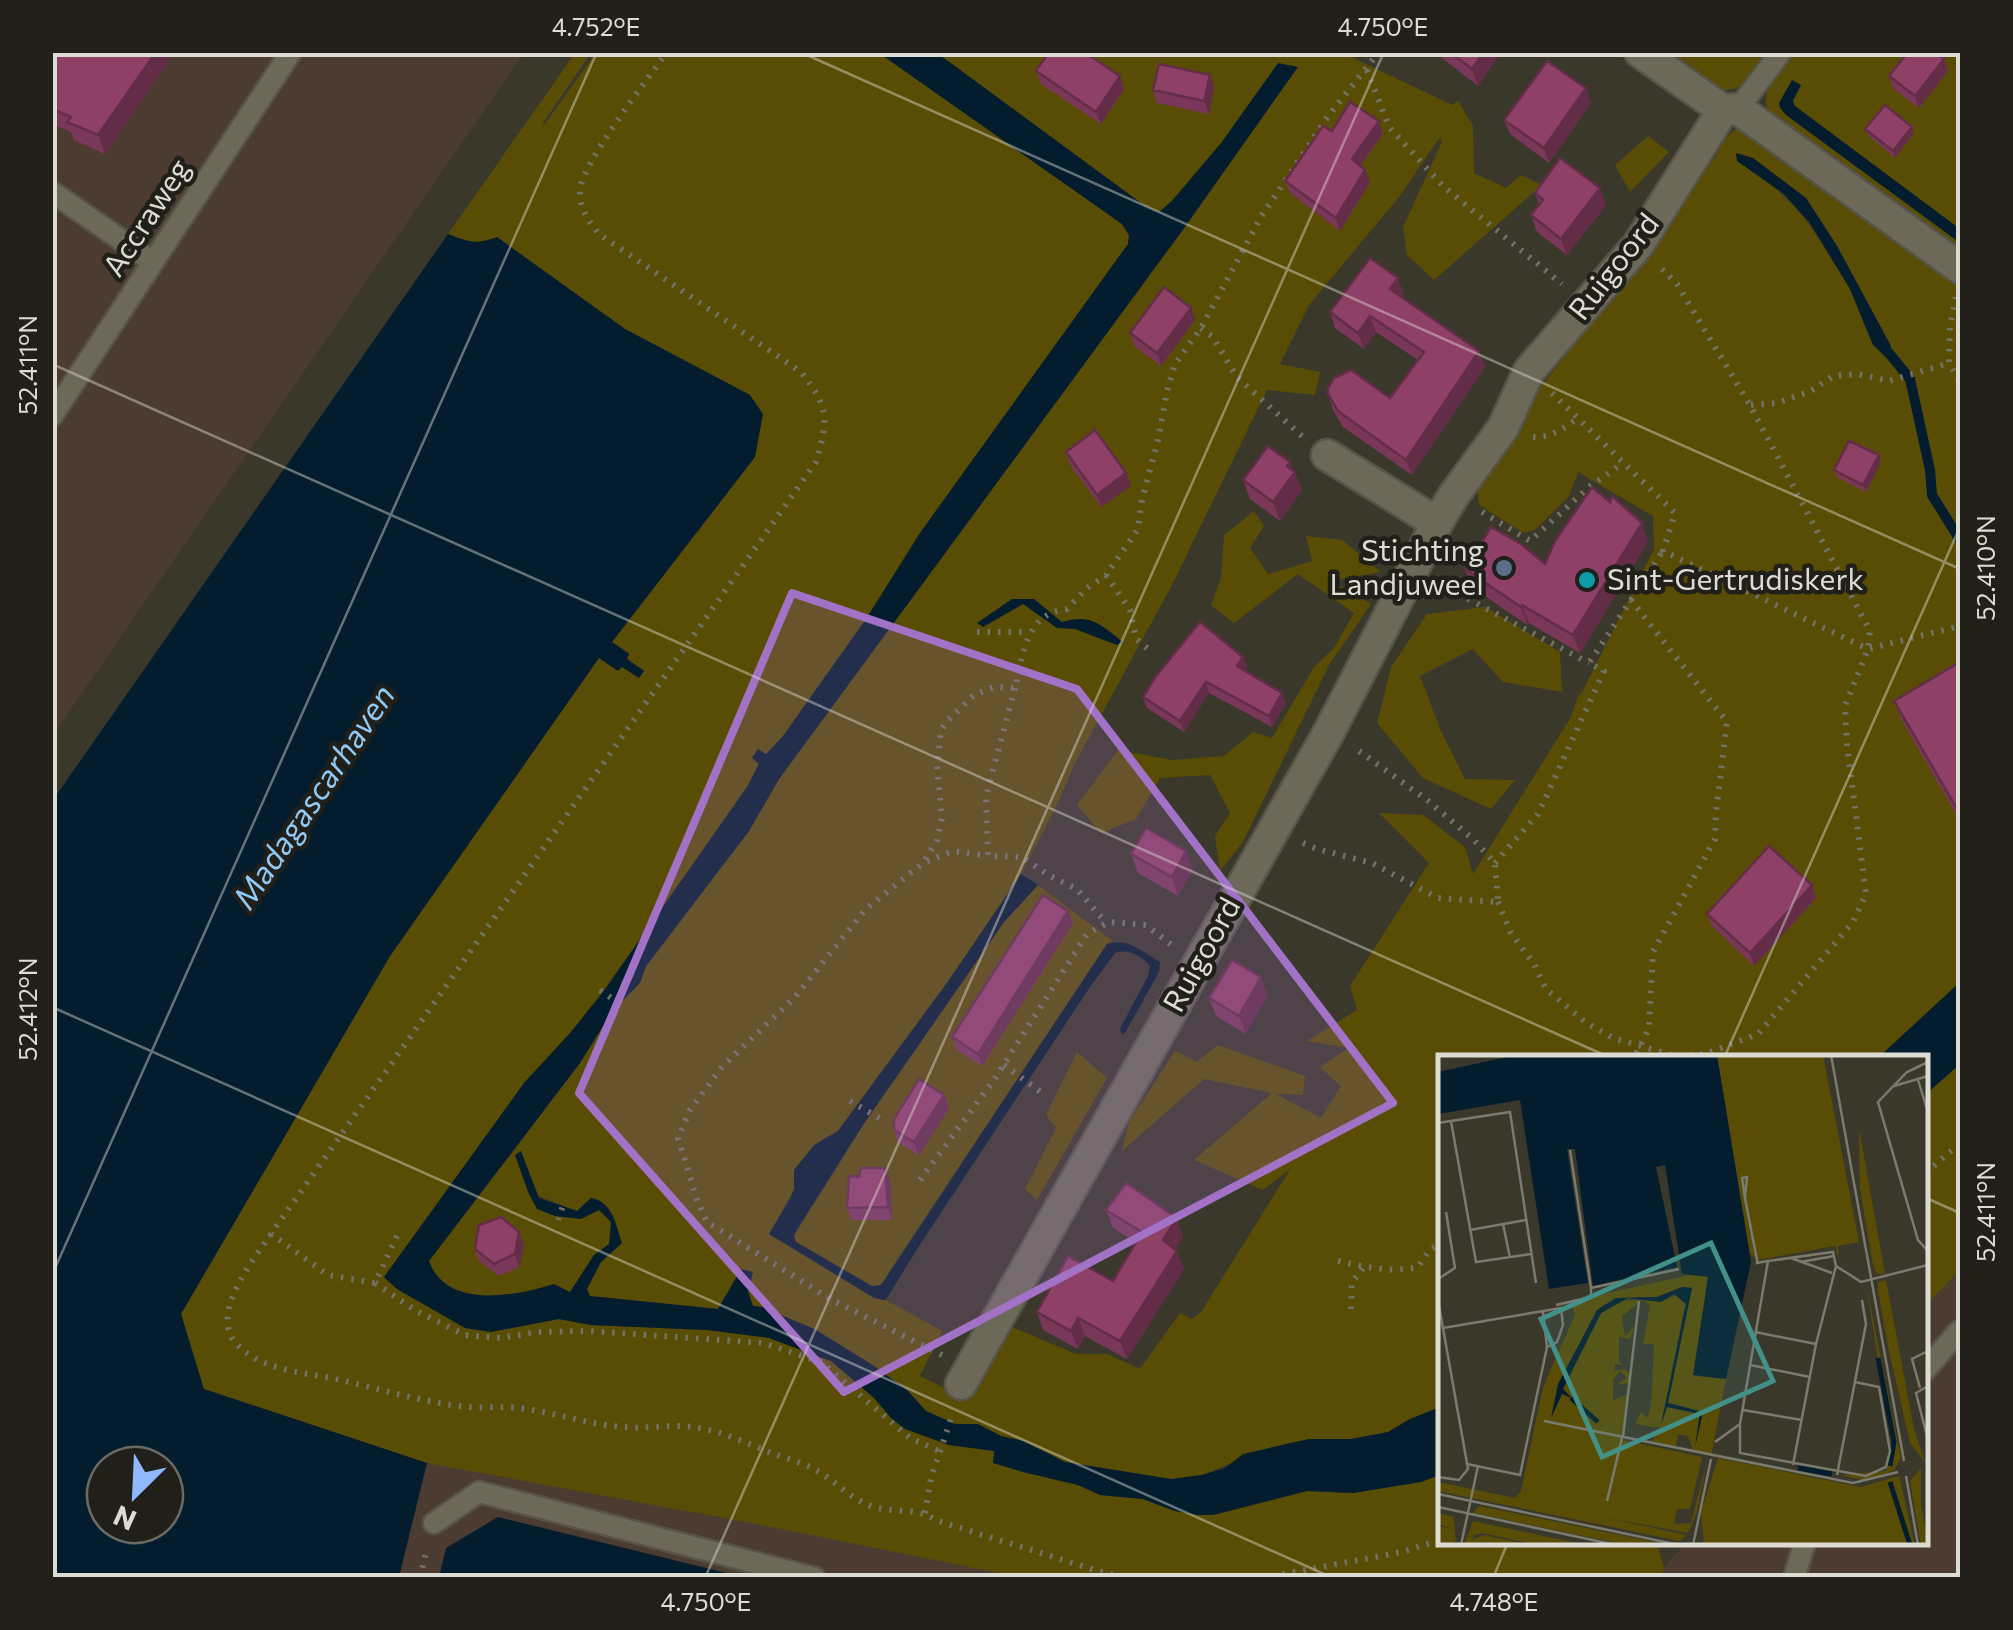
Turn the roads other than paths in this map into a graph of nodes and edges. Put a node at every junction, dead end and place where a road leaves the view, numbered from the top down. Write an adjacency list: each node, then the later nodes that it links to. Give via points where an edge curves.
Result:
1 (291, 52): 6 (lane, Accraweg)
2 (1640, 52): 4 (street)
3 (1781, 52): 4 (lane)
4 (1731, 110): 7 (street); 10 (street, Ruigoord, via 1638,244 1530,371 1503,428)
5 (52, 192): 6 (lane)
6 (153, 262): 8 (lane, Accraweg)
7 (1959, 278)
8 (52, 416)
9 (1328, 455): 10 (street)
10 (1437, 523): 13 (street, Ruigoord, via 1330,730)
11 (1960, 1332): 12 (lane)
12 (1928, 1367)
13 (962, 1387)
14 (434, 1523): 16 (lane, via 480,1492)
15 (1804, 1545): 17 (lane)
16 (815, 1578)
17 (1794, 1578)

